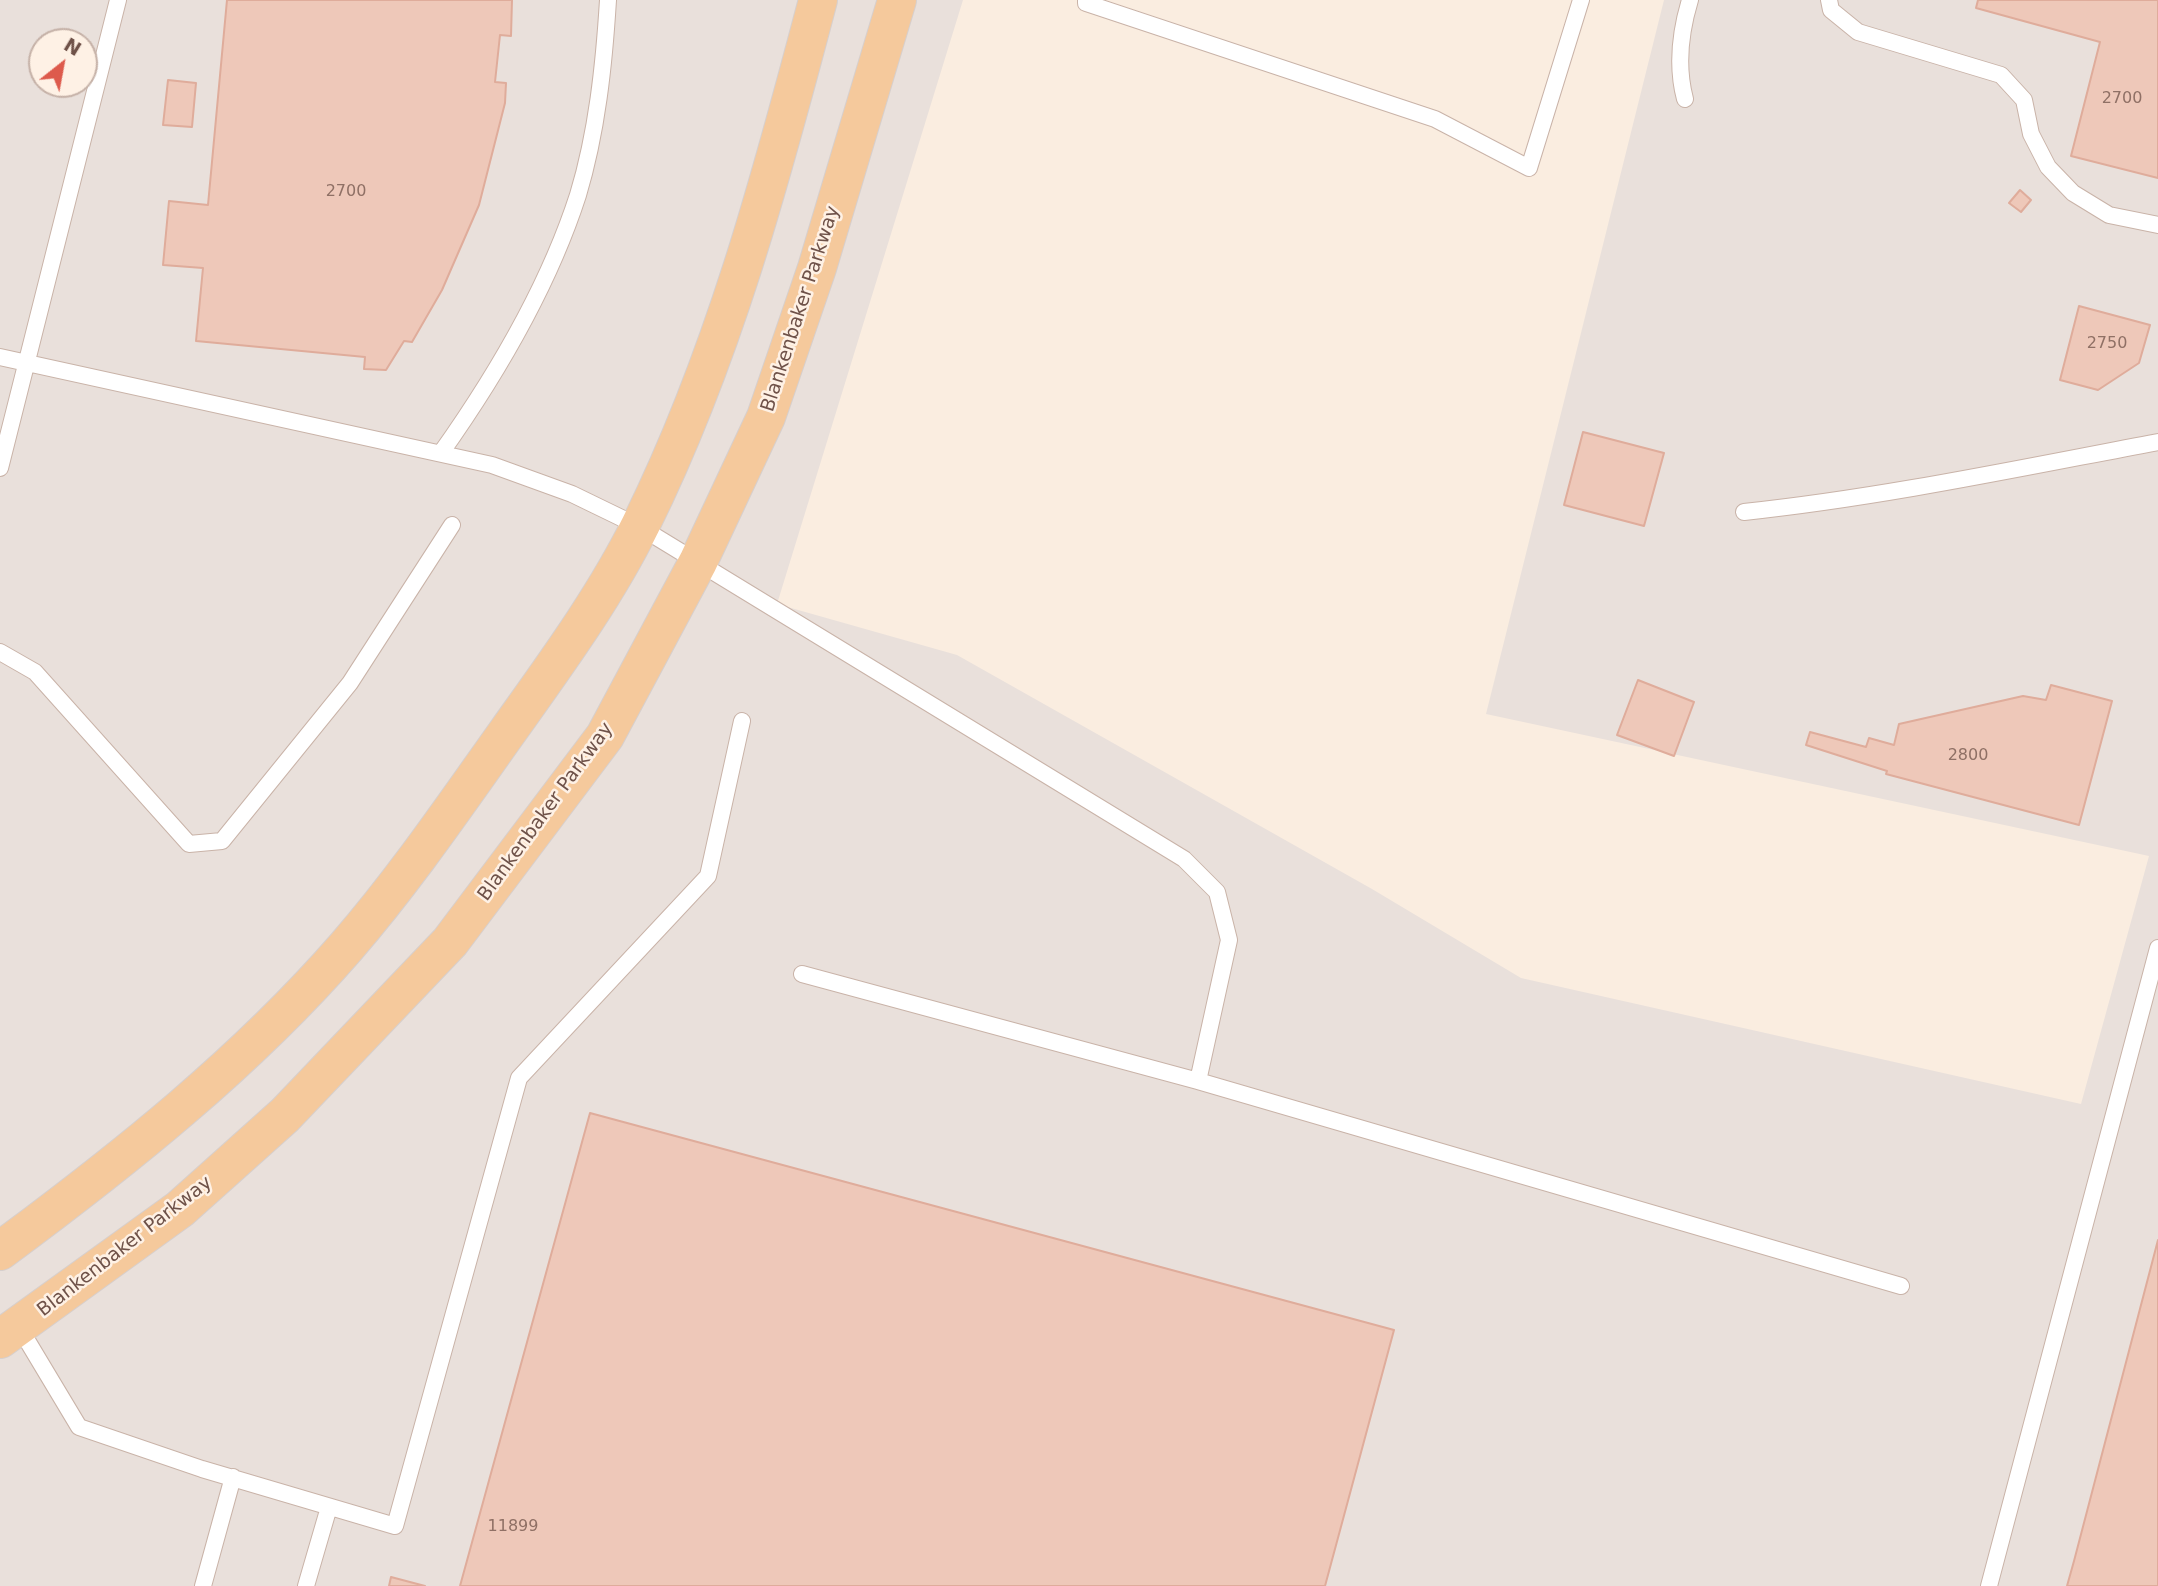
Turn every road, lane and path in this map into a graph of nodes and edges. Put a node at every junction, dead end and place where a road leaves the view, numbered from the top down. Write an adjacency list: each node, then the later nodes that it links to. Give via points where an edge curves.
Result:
1 (118, 0): 12 (lane)
2 (608, 0): 14 (lane, via 603,77 578,194 539,292 488,387)
3 (818, 0): 18 (main road, via 771,178 732,301)
4 (897, 0): 19 (main road, Blankenbaker Parkway, via 817,268 766,416)
5 (1086, 0): 6 (lane, via 1435,120 1529,168)
6 (1581, 0)
7 (1690, 0): 9 (lane, via 1681,31 1679,78)
8 (1829, 0): 10 (lane, via 1830,10 1858,32 2001,75 2024,100 2031,134 2048,167 2073,193 2109,215)
9 (1685, 99)
10 (2158, 225)
11 (0, 356): 12 (lane)
12 (26, 362): 14 (lane); 15 (lane)
13 (2158, 442): 16 (lane, via 1830,503)
14 (442, 453): 18 (lane, via 572,494)
15 (0, 468)
16 (1744, 512)
17 (452, 526): 20 (lane, via 350,684 222,841 189,844 35,672)
18 (640, 527): 19 (lane); 25 (main road, via 565,651 422,852 345,948 241,1054 114,1167)
19 (698, 562): 24 (lane, via 1184,859 1217,892 1229,940); 27 (main road, Blankenbaker Parkway, via 605,736 450,942 275,1124 180,1209)
20 (0, 652)
21 (742, 721): 29 (lane, via 708,876 519,1078 395,1526)
22 (2158, 948): 32 (lane)
23 (802, 974): 24 (lane)
24 (1198, 1081): 26 (lane)
25 (0, 1251)
26 (1901, 1286)
27 (10, 1333): 28 (lane, via 79,1427)
28 (233, 1478): 29 (lane); 30 (lane)
29 (328, 1507): 31 (lane)
30 (203, 1586)
31 (306, 1586)
32 (1989, 1586)

